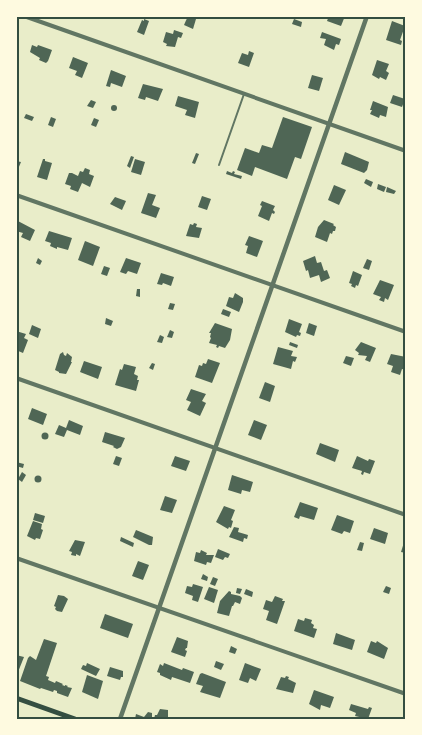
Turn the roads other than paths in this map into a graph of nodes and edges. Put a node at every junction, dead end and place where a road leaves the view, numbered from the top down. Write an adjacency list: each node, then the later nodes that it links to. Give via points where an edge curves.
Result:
1 (24, 16): 3 (street)
2 (367, 16): 4 (street)
3 (244, 94): 4 (street); 6 (lane)
4 (329, 124): 5 (street); 8 (street)
5 (406, 151)
6 (219, 165)
7 (16, 195): 8 (street)
8 (272, 284): 9 (street); 11 (street)
9 (406, 332)
10 (16, 378): 11 (street)
11 (215, 448): 12 (street); 14 (street)
12 (406, 515)
13 (16, 558): 14 (street)
14 (159, 608): 15 (street); 18 (street)
15 (406, 694)
16 (16, 698): 17 (main road)
17 (75, 719)
18 (120, 719)

